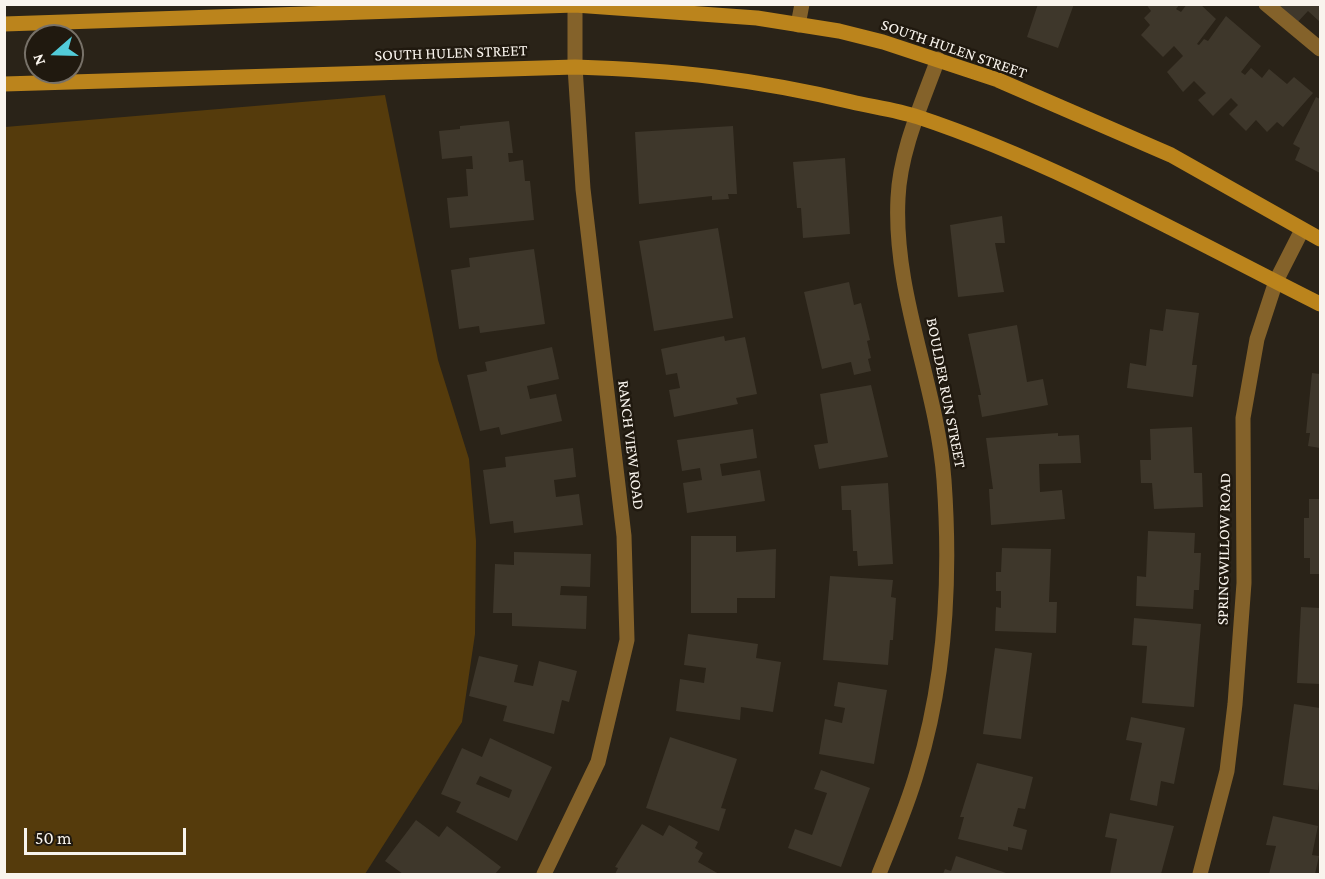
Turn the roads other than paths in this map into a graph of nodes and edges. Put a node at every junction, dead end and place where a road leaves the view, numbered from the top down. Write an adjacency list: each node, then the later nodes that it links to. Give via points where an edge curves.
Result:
1 (802, 4): 5 (street)
2 (1266, 4): 6 (street)
3 (575, 5): 4 (main road, SOUTH HULEN STREET); 5 (main road, SOUTH HULEN STREET); 8 (street, RANCH VIEW ROAD)
4 (4, 24)
5 (798, 25): 7 (main road, SOUTH HULEN STREET, via 872,39)
6 (1320, 49)
7 (938, 59): 10 (street, BOULDER RUN STREET); 11 (main road, SOUTH HULEN STREET, via 998,80 1171,155)
8 (575, 67): 9 (main road, SOUTH HULEN STREET); 10 (main road, SOUTH HULEN STREET, via 756,81); 15 (street, RANCH VIEW ROAD, via 589,254 624,536 627,640 598,762)
9 (4, 84)
10 (917, 117): 13 (main road, SOUTH HULEN STREET, via 1077,183); 16 (street, BOULDER RUN STREET, via 898,197 901,270 933,405 942,468 948,592 939,677 917,772)
11 (1302, 230): 12 (main road, SOUTH HULEN STREET); 13 (street, SPRINGWILLOW ROAD)
12 (1320, 239)
13 (1276, 281): 14 (main road, SOUTH HULEN STREET); 17 (street, SPRINGWILLOW ROAD, via 1257,339 1243,418 1244,583 1235,704 1227,771)
14 (1320, 304)
15 (544, 874)
16 (879, 874)
17 (1200, 874)

